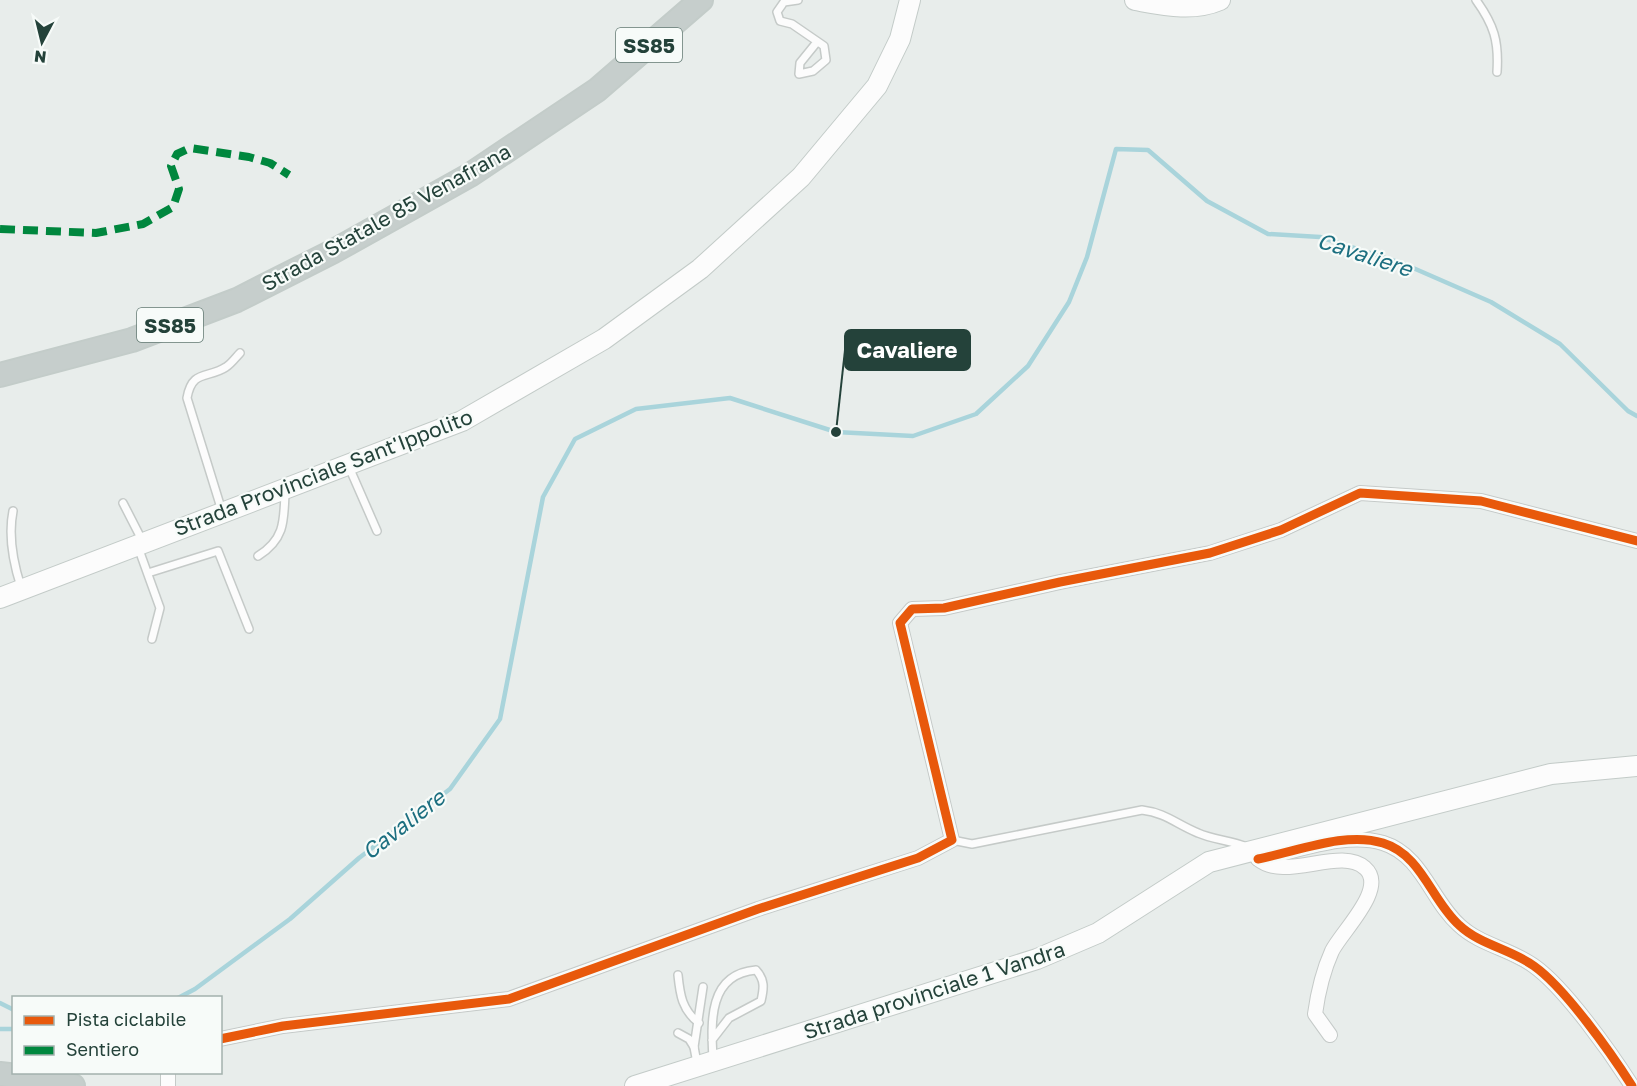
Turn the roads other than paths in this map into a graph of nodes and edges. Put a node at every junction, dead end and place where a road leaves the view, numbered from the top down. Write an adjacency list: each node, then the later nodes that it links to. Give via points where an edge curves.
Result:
1 (701, 0): 10 (highway, Strada Statale 85 Venafrana / SS85, via 597,90 470,175 332,252 237,300 132,340)
2 (798, 0): 7 (lane, via 784,2 777,12 780,21 792,24)
3 (910, 0): 11 (main road, Strada Provinciale Sant'Ippolito, via 892,60 857,112 801,177 700,270 604,339 462,421)
4 (1134, 0): 5 (main road, via 1176,7)
5 (1220, 0)
6 (1476, 0): 8 (lane, via 1489,19 1499,47)
7 (818, 42): 7 (lane, via 824,46 826,60 813,71 800,74 800,63)
8 (1497, 72)
9 (240, 353): 15 (lane, via 226,367 193,381 187,398)
10 (0, 375)
11 (348, 465): 12 (main road, Strada Provinciale Sant'Ippolito); 16 (lane)
12 (285, 488): 15 (main road, Strada Provinciale Sant'Ippolito); 19 (lane, via 280,535 273,547)
13 (123, 503): 18 (lane)
14 (13, 511): 21 (lane, via 10,527 15,569)
15 (222, 512): 18 (main road, Strada Provinciale Sant'Ippolito)
16 (377, 531)
17 (1637, 541): 26 (street, via 1481,501 1360,493 1281,530 1210,553 944,608 912,609 900,623)
18 (140, 543): 20 (lane); 21 (main road, Strada Provinciale Sant'Ippolito)
19 (258, 556)
20 (148, 573): 23 (lane, via 218,551); 24 (lane, via 160,608)
21 (22, 589): 22 (main road, Strada Provinciale Sant'Ippolito)
22 (0, 598)
23 (249, 629)
24 (152, 639)
25 (1637, 766): 27 (main road, Strada provinciale 1 Vandra, via 1551,774)
26 (952, 840): 27 (lane, via 972,844 1142,810 1162,813 1214,839 1231,840); 33 (street, via 918,858 758,909 509,999 283,1026)
27 (1255, 855): 32 (street, via 1265,865 1346,862 1361,864 1370,872 1368,898 1332,950 1318,992 1315,1014); 35 (main road, Strada provinciale 1 Vandra, via 1209,862 1098,933 1037,959); 39 (street, via 1350,840 1384,843 1401,852 1414,863 1458,925 1536,967 1562,992)
28 (678, 975): 30 (lane, via 685,1009)
29 (703, 987): 30 (lane)
30 (699, 1023): 35 (lane)
31 (678, 1033): 35 (lane, via 689,1039)
32 (1330, 1035)
33 (222, 1039)
34 (712, 1040): 34 (lane, via 716,997 722,987 742,971 756,970 765,988 761,1001 729,1017); 35 (lane)
35 (702, 1058): 38 (main road, Strada provinciale 1 Vandra)
36 (0, 1074): 37 (highway)
37 (73, 1086)
38 (635, 1086)
39 (1632, 1086)

